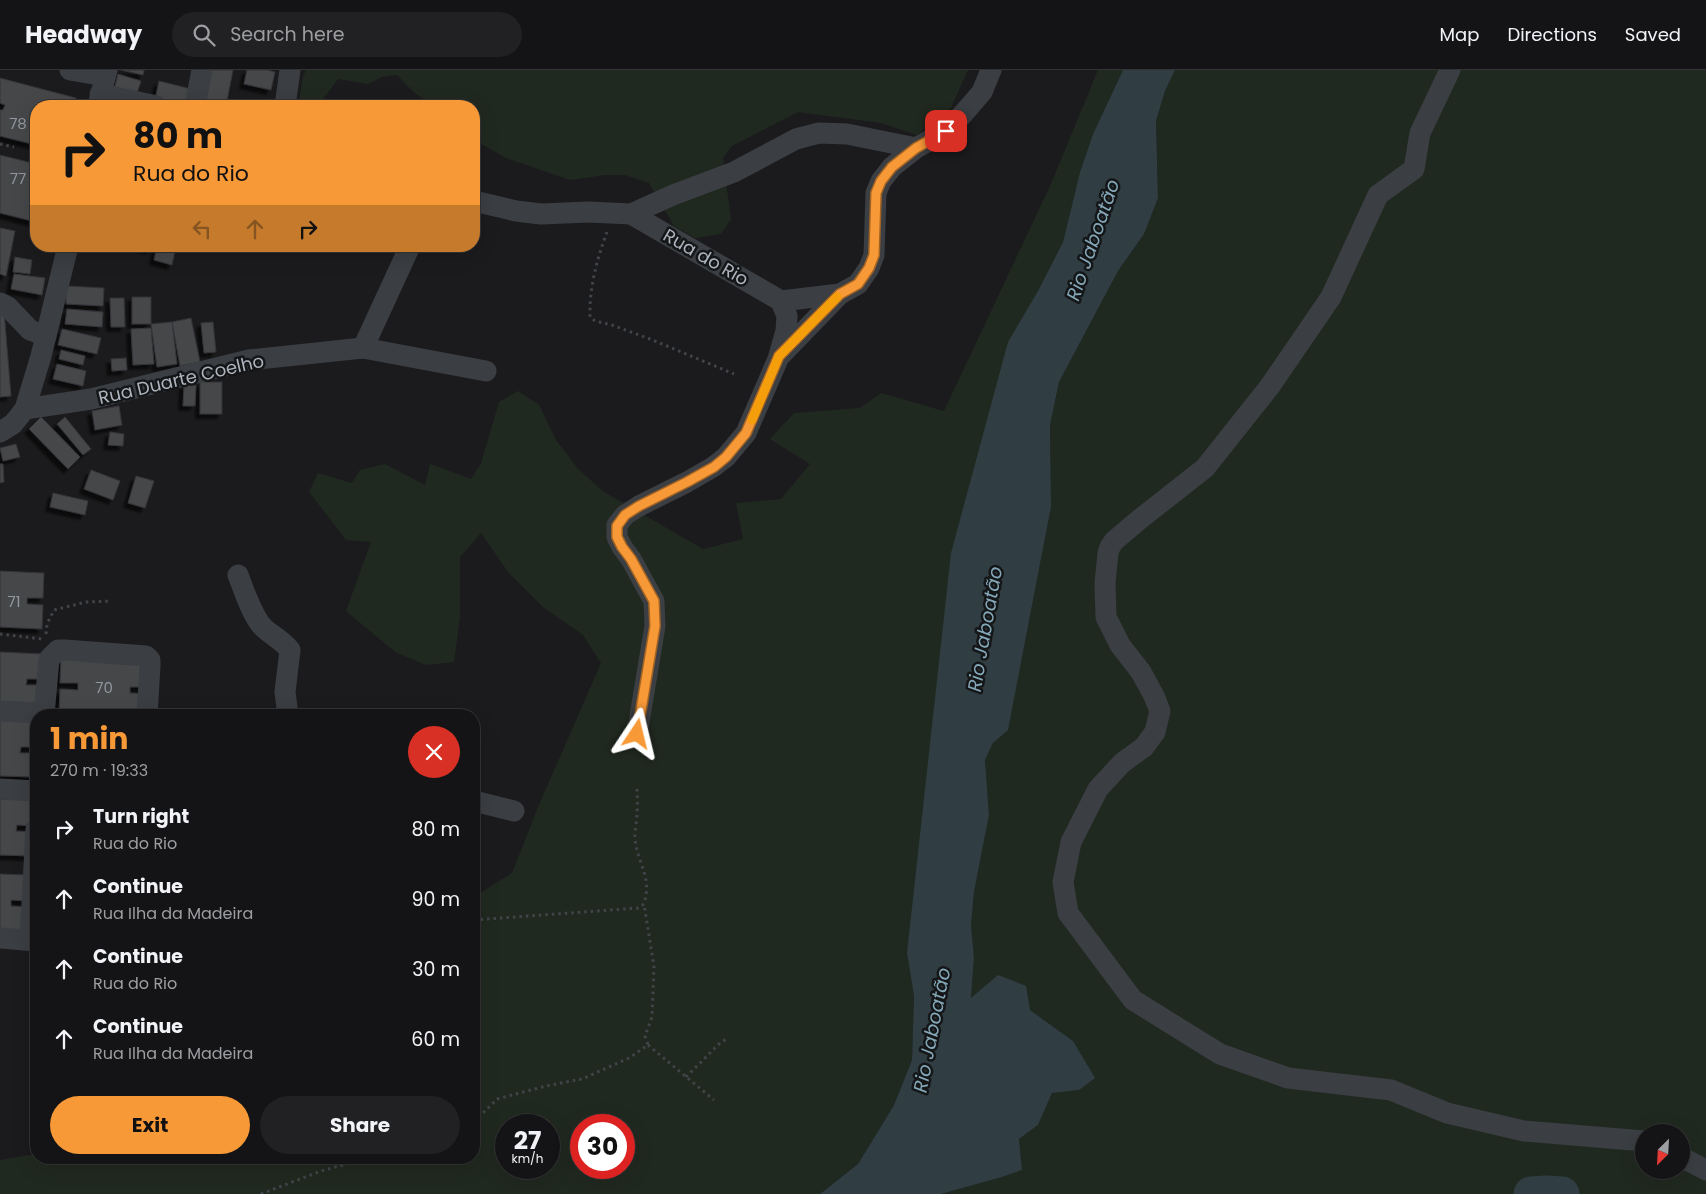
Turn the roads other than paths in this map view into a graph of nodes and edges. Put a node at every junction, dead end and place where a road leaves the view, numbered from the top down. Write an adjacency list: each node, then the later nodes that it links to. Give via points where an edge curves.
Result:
1 (70, 70): 6 (street)
2 (202, 70): 8 (street)
3 (290, 70): 9 (street)
4 (991, 70): 10 (street, via 982,92 963,114 946,131)
5 (1450, 70): 37 (street, via 1420,133 1414,169 1378,195 1331,298 1270,386 1205,468 1110,547 1106,617 1120,645 1141,672 1160,711 1155,732 1144,747 1122,763 1098,789 1071,842 1063,882 1068,913 1133,1000 1220,1054 1288,1078 1391,1090 1447,1113 1524,1131)
6 (102, 87): 7 (street)
7 (140, 100)
8 (196, 100)
9 (286, 100)
10 (916, 148): 12 (street, via 847,134 819,133 796,139 734,172); 15 (street, via 892,167 881,181 876,193 874,255 858,284)
11 (480, 202): 12 (street, via 541,214)
12 (631, 214): 16 (street, Rua do Rio)
13 (67, 252): 18 (street)
14 (407, 252): 19 (street)
15 (840, 294): 16 (street); 20 (street)
16 (781, 301): 20 (street, via 787,316)
17 (0, 303): 18 (street, via 30,330)
18 (46, 336): 22 (street)
19 (363, 348): 21 (street, Rua Duarte Coelho); 22 (street, Rua Duarte Coelho, via 249,360 91,399)
20 (779, 356): 30 (street, via 746,433 726,457 714,467 639,506 625,515 617,526 617,537 654,601 655,626)
21 (486, 371)
22 (25, 409): 23 (street, via 13,424)
23 (0, 432)
24 (238, 575): 27 (street, via 250,606 264,628 290,650 285,692)
25 (45, 709): 26 (street, via 50,660 58,650 146,656 150,660)
26 (147, 709)
27 (287, 709)
28 (0, 711): 29 (street)
29 (30, 713)
30 (637, 734)
31 (0, 789): 32 (street)
32 (30, 791)
33 (480, 802): 34 (street)
34 (514, 811)
35 (0, 938): 36 (street)
36 (30, 941)
37 (1635, 1140)
38 (1690, 1162): 39 (street)
39 (1706, 1170)

